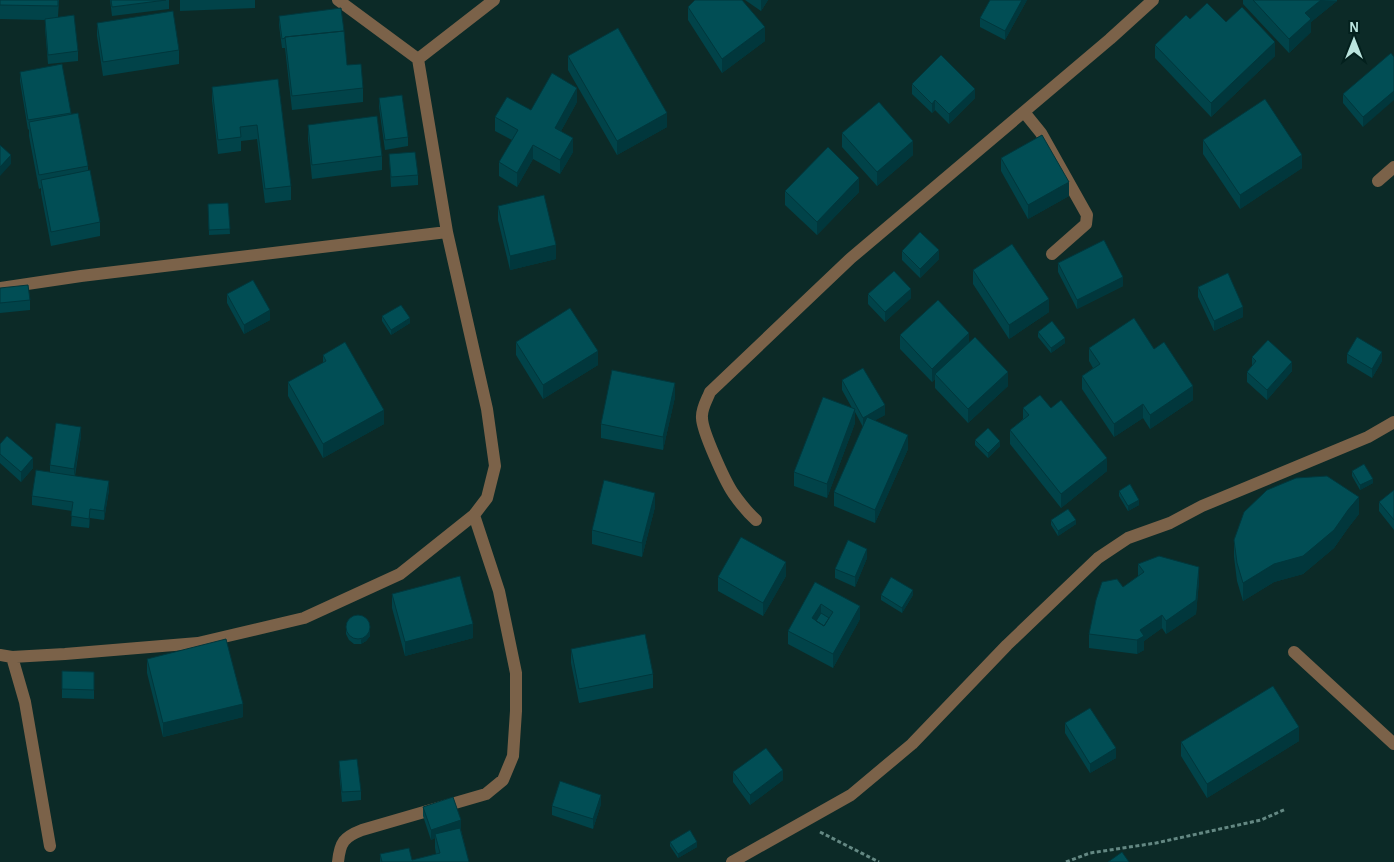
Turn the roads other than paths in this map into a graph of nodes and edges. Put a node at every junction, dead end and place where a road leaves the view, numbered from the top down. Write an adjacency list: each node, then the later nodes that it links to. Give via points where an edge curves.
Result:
1 (338, 0): 4 (street)
2 (494, 0): 4 (street)
3 (1153, 0): 5 (street)
4 (418, 59): 8 (street)
5 (1024, 112): 9 (street, via 1041,133 1087,215 1086,224); 13 (street, via 851,258 710,392 703,409 705,434 732,491)
6 (1394, 167): 7 (street)
7 (1378, 181)
8 (448, 232): 10 (street); 12 (street, via 487,409 495,466 487,498)
9 (1052, 254)
10 (0, 288)
11 (1394, 422): 19 (street, via 1368,437 1128,538 1098,558 1007,645 912,744 851,795)
12 (474, 516): 15 (street, via 400,574 304,618 198,643); 18 (street, via 499,591 516,673 513,756 503,780 486,794 347,836 340,847)
13 (756, 520)
14 (1294, 652): 16 (street)
15 (6, 656): 17 (street, via 25,702)
16 (1394, 744)
17 (50, 846)
18 (338, 862)
19 (732, 862)

